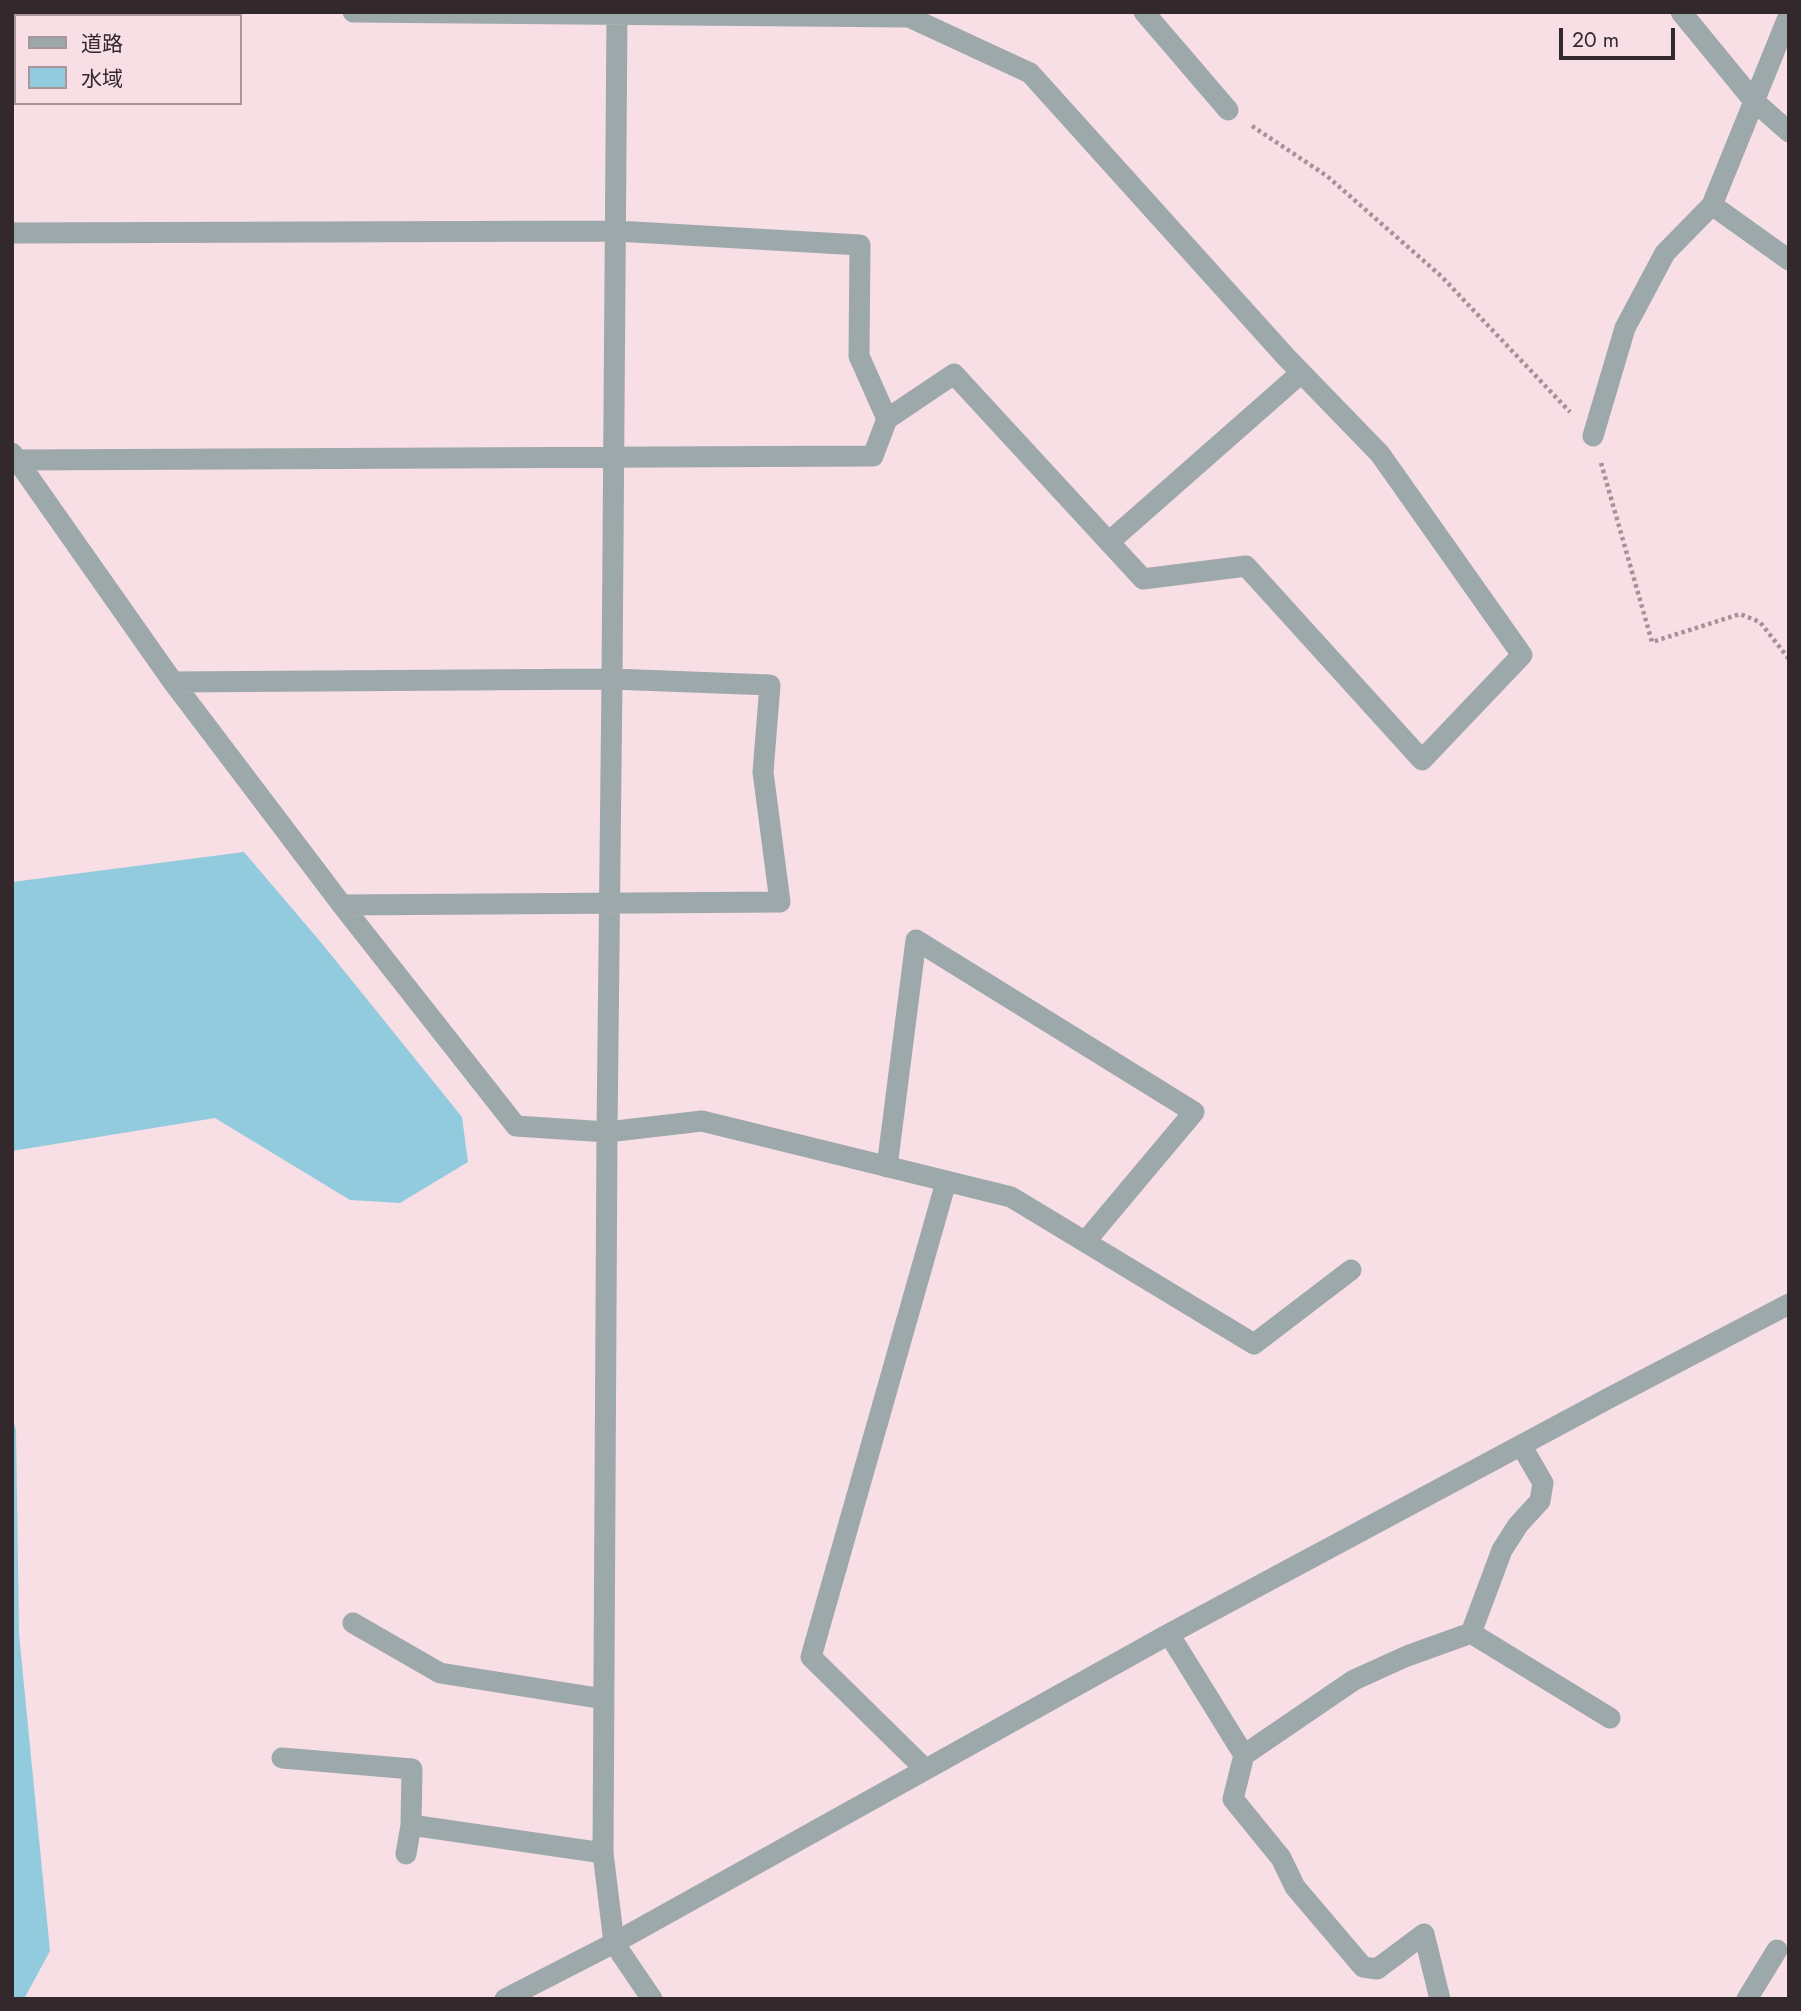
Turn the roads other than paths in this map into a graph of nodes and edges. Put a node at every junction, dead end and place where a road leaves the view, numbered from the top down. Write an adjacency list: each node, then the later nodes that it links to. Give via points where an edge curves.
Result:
1 (44, 12): 6 (street)
2 (353, 12): 5 (street)
3 (1144, 12): 9 (street)
4 (1681, 12): 8 (street)
5 (617, 13): 12 (street); 15 (street, via 909,17 1030,73)
6 (23, 14)
7 (1789, 16): 8 (street)
8 (1754, 100): 10 (street); 11 (street)
9 (1228, 110)
10 (1789, 132)
11 (1712, 205): 14 (street); 17 (street, via 1665,253 1625,328)
12 (616, 231): 13 (street); 16 (street, via 860,245 859,356); 19 (street)
13 (12, 233)
14 (1789, 260)
15 (1301, 373): 20 (street); 20 (street, via 1380,454 1522,655 1422,760 1246,566 1143,579)
16 (887, 419): 19 (street, via 873,456); 20 (street, via 954,374)
17 (1593, 436)
18 (15, 456): 19 (street); 22 (street)
19 (614, 457): 21 (street)
20 (1109, 542)
21 (612, 679): 22 (street); 23 (street); 23 (street, via 770,685 763,772 780,902)
22 (173, 682): 24 (street)
23 (610, 903): 24 (street); 25 (street)
24 (342, 905): 25 (street, via 516,1126)
25 (607, 1132): 26 (street, via 702,1121); 35 (street)
26 (887, 1167): 27 (street); 28 (street, via 916,940 1194,1112)
27 (946, 1182): 28 (street, via 1011,1197); 39 (street, via 811,1657)
28 (1085, 1242): 29 (street, via 1254,1344)
29 (1351, 1270)
30 (1789, 1304): 31 (street)
31 (1521, 1445): 33 (street, via 1543,1483 1540,1501 1502,1550); 34 (street)
32 (352, 1623): 35 (street, via 440,1673)
33 (1471, 1633): 36 (street); 37 (street, via 1354,1681)
34 (1169, 1634): 37 (street); 39 (street)
35 (604, 1699): 41 (street)
36 (1610, 1718)
37 (1244, 1755): 47 (street, via 1233,1799 1281,1858 1295,1887 1363,1967 1377,1969 1424,1934)
38 (282, 1758): 40 (street, via 412,1769)
39 (925, 1769): 43 (street)
40 (411, 1825): 41 (street); 42 (street)
41 (603, 1853): 43 (street)
42 (406, 1854)
43 (614, 1943): 45 (street); 46 (street)
44 (1777, 1950): 48 (street)
45 (505, 1999)
46 (652, 1999)
47 (1440, 1999)
48 (1747, 1999)

